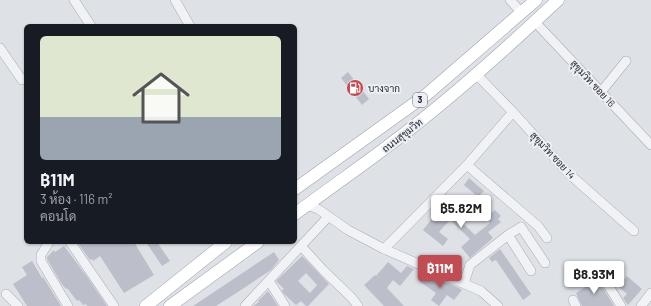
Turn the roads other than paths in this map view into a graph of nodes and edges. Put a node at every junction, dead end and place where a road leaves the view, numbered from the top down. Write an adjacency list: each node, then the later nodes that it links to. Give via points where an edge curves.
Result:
1 (74, 0): 8 (street)
2 (175, 0): 9 (street)
3 (510, 0): 6 (street)
4 (536, 0): 6 (main road, ถนนสุขุมวิท / 3)
5 (558, 0): 7 (main road, ถนนสุขุมวิท / 3)
6 (522, 13): 18 (main road, ถนนสุขุมวิท / 3, via 415,104)
7 (535, 22): 12 (main road, ถนนสุขุมวิท / 3); 14 (street, สุขุมวิท ซอย 16)
8 (90, 24)
9 (189, 24)
10 (0, 48): 13 (street)
11 (626, 61): 14 (street)
12 (476, 74): 15 (street, สุขุมวิท ซอย 14); 20 (main road, ถนนสุขุมวิท / 3, via 406,133)
13 (22, 80)
14 (601, 92): 16 (street, สุขุมวิท ซอย 16)
15 (513, 112): 17 (street); 23 (street, สุขุมวิท ซอย 14, via 568,173)
16 (651, 144)
17 (467, 165): 25 (street, via 538,226); 31 (street)
18 (297, 189)
19 (297, 198): 20 (main road)
20 (307, 205): 21 (main road, ถนนสุขุมวิท / 3); 22 (street)
21 (297, 212)
22 (328, 217): 30 (street); 31 (street)
23 (634, 231)
24 (508, 235): 32 (street, via 521,227); 33 (street); 35 (street, via 470,265)
25 (547, 238)
26 (48, 244): 41 (street, via 41,255 41,261)
27 (71, 244): 42 (street)
28 (224, 244): 43 (main road)
29 (255, 244): 44 (main road)
30 (301, 246): 34 (street); 47 (street)
31 (384, 249): 35 (street)
32 (545, 263)
33 (531, 271)
34 (269, 281): 45 (street); 46 (street)
35 (464, 283): 48 (street, via 481,292)
36 (608, 285): 49 (street)
37 (651, 293): 50 (street)
38 (3, 294): 39 (street); 40 (street)
39 (9, 306)
40 (18, 306)
41 (68, 306)
42 (114, 306)
43 (146, 306)
44 (170, 306)
45 (245, 306)
46 (285, 306)
47 (358, 306)
48 (498, 306)
49 (621, 306)
50 (641, 306)

